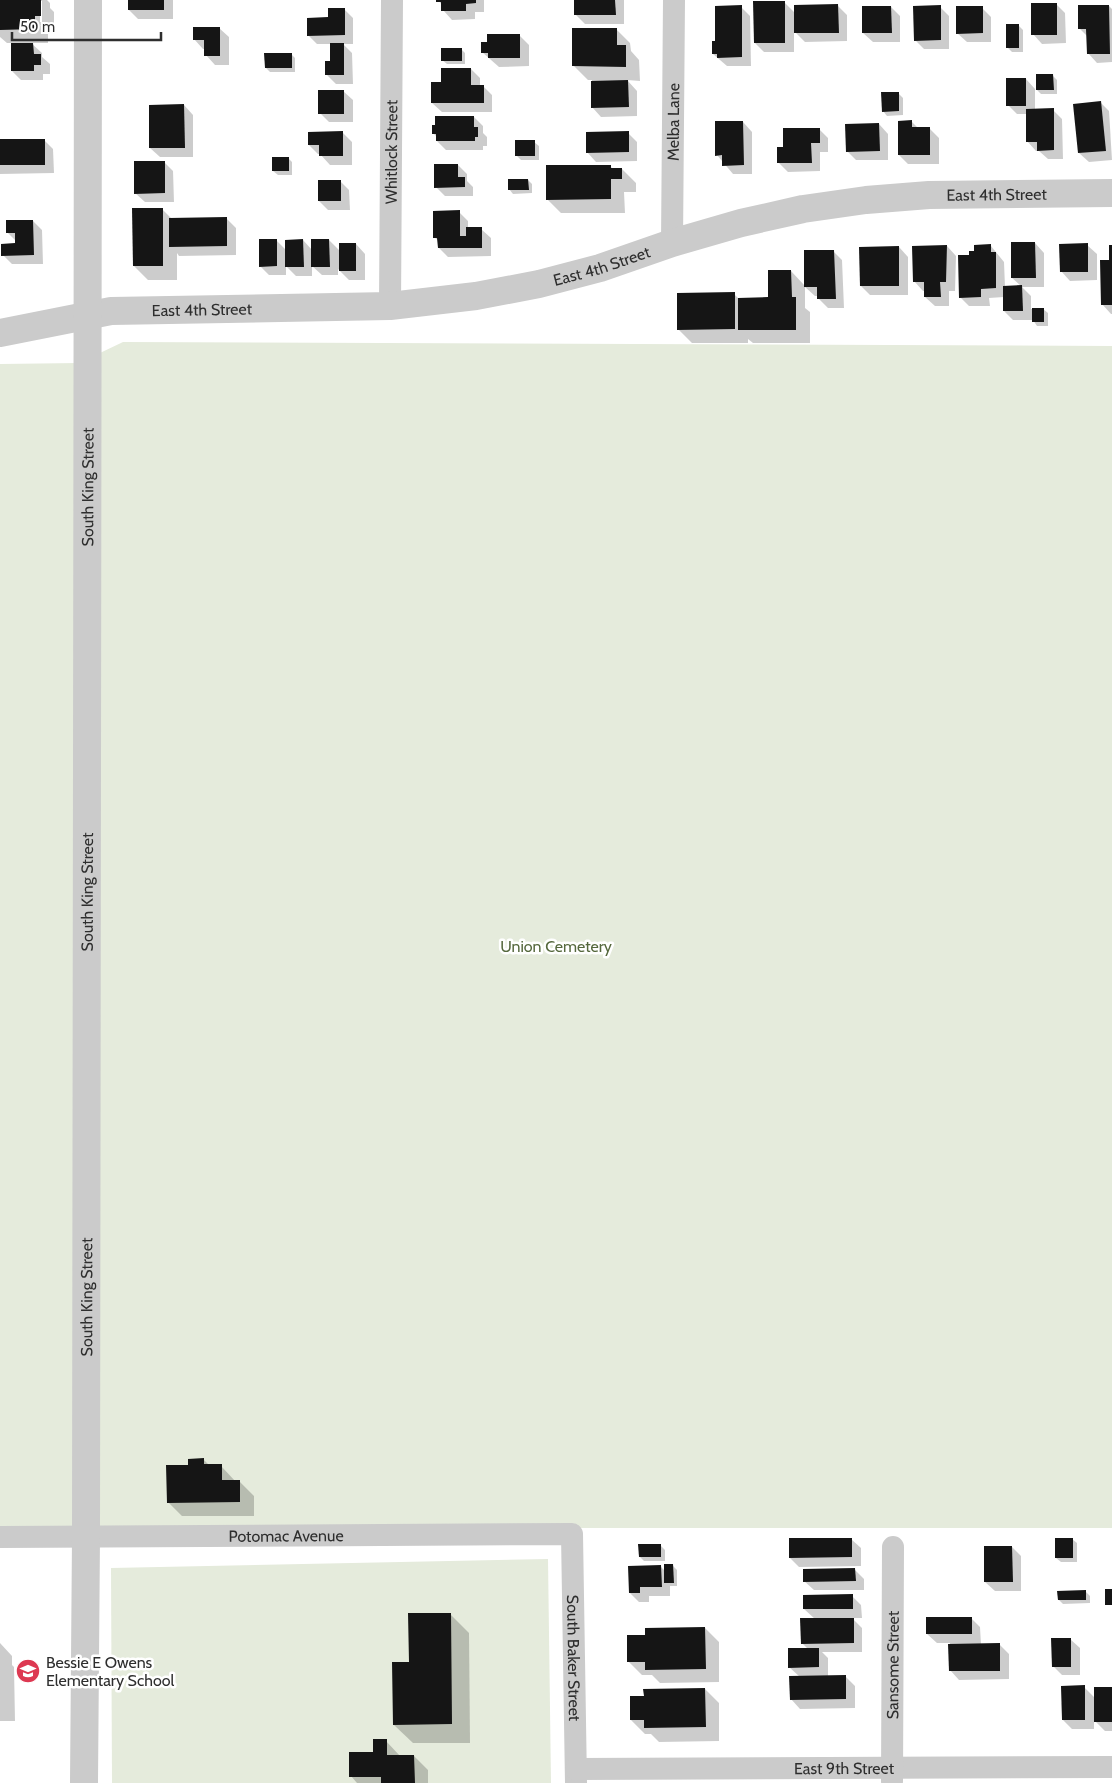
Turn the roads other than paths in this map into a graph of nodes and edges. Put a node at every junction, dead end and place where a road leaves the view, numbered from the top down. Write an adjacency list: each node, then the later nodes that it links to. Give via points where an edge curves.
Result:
1 (88, 0): 7 (street, South King Street)
2 (392, 0): 6 (street, Whitlock Street)
3 (674, 0): 5 (street, Melba Lane)
4 (1112, 194): 5 (street, East 4th Street, via 929,195 866,200 803,209)
5 (672, 243): 6 (street, East 4th Street, via 600,268 539,284 476,296)
6 (390, 306): 7 (street, East 4th Street, via 111,311)
7 (87, 316): 8 (street, East 4th Street); 11 (street, South King Street)
8 (0, 333)
9 (572, 1534): 11 (street, Potomac Avenue); 14 (street, South Baker Street)
10 (0, 1537): 11 (street, Potomac Avenue)
11 (86, 1537): 16 (street, South King Street)
12 (893, 1547): 15 (street, Sansome Street)
13 (1112, 1767): 15 (street, East 9th Street)
14 (576, 1776): 15 (street, East 9th Street)
15 (892, 1776)
16 (84, 1783)

